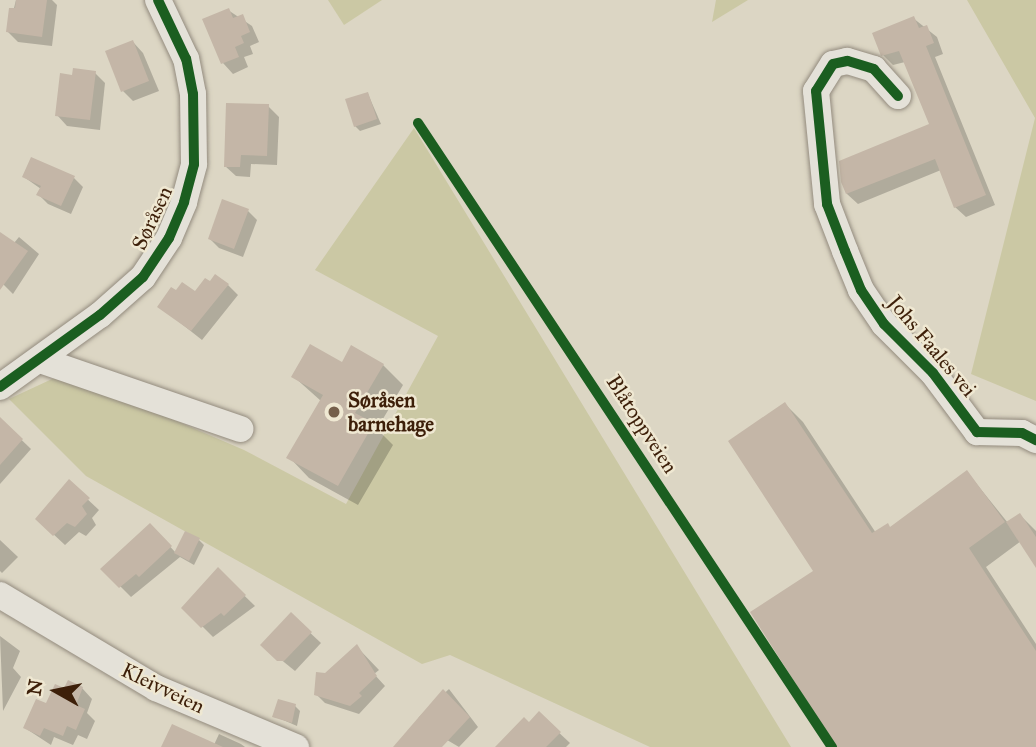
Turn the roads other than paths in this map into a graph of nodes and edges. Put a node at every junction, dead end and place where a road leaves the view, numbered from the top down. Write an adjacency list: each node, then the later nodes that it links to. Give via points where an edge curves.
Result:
1 (158, 0): 3 (street, Søråsen, via 186,59 193,94 194,164 184,202 169,239 144,277)
2 (898, 96): 6 (street, Johs Faales vei, via 874,69 847,61 833,64 816,91 827,204 845,251 861,290 884,324 933,373 977,432 1022,433)
3 (40, 360): 4 (street, Søråsen); 5 (street)
4 (0, 387)
5 (240, 429)
6 (1036, 440)
7 (0, 595): 8 (street, Kleivveien, via 156,688)
8 (296, 747)

